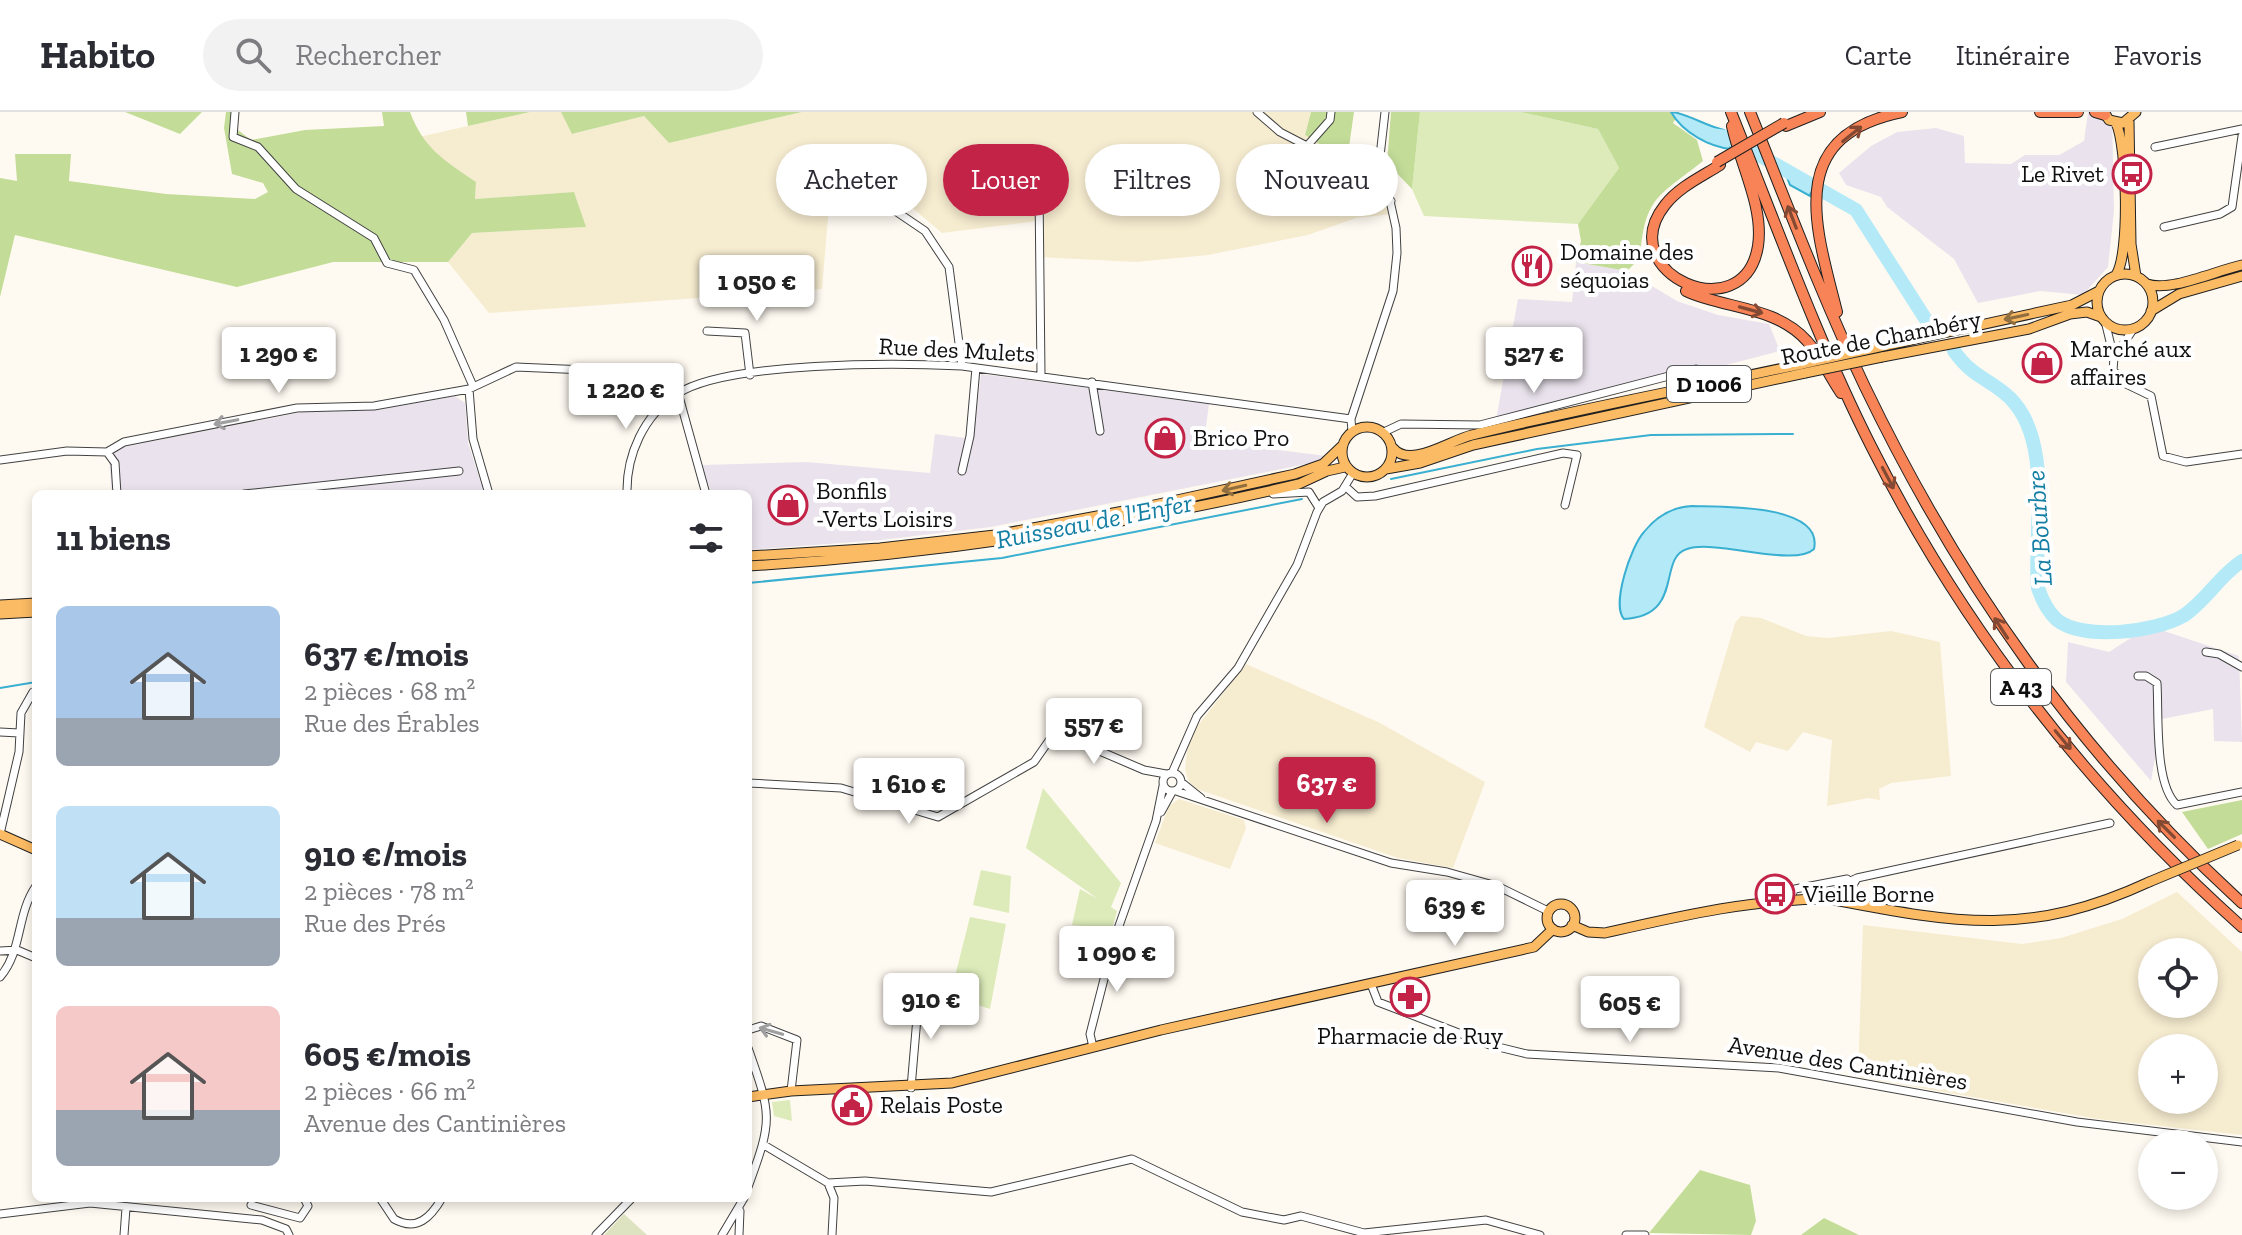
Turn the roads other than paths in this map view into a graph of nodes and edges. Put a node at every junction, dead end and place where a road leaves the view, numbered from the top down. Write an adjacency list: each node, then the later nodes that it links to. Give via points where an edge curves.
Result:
1 (235, 112): 48 (street, via 233,137 258,147 296,189 374,238 387,263 414,270 444,320)
2 (1257, 112): 19 (street)
3 (1331, 112): 20 (street)
4 (1385, 112): 21 (street)
5 (1730, 112): 16 (highway)
6 (1750, 112): 38 (highway, A 43, one-way to 6)
7 (1807, 112): 15 (highway)
8 (1820, 112): 15 (highway)
9 (1902, 112): 38 (highway, one-way to 9, via 1817,234 1814,199 1819,177 1849,134 1874,119)
10 (2040, 112): 11 (highway)
11 (2078, 112)
12 (2101, 113): 14 (main road)
13 (2133, 116): 14 (main road); 30 (main road, via 2131,244)
14 (2116, 123): 29 (main road, via 2125,164 2124,258)
15 (1785, 124): 23 (highway, bridge)
16 (1735, 129): 23 (highway, via 1759,230 1754,260 1725,286 1694,288 1661,265 1655,228 1664,206); 50 (highway, A 43)
17 (2242, 129): 22 (street)
18 (2242, 136): 27 (street, via 2232,207)
19 (1303, 144)
20 (1309, 144)
21 (1381, 144)
22 (2155, 147)
23 (1718, 164): 50 (highway, one-way to 50, via 1675,188 1658,205 1647,231 1653,262 1676,287 1790,326 1818,355)
24 (903, 216): 41 (street, via 925,231 949,267)
25 (1039, 216): 45 (street)
26 (1393, 216): 51 (street, via 1397,253 1393,291)
27 (2164, 227)
28 (2242, 265): 32 (main road, via 2168,288)
29 (2116, 275): 30 (main road); 33 (main road)
30 (2136, 276): 32 (main road)
31 (2242, 276): 34 (main road, via 2179,294)
32 (2147, 284): 34 (main road)
33 (2099, 291): 35 (main road); 39 (main road, Route de Chambéry / D 1006, one-way to 39, via 2072,305)
34 (2151, 311): 36 (main road)
35 (2103, 319): 36 (main road, via 2114,327); 39 (main road, Route de Chambéry / D 1006, via 2087,312 2070,314 2029,329); 40 (street)
36 (2134, 328): 40 (street)
37 (707, 331): 46 (street, via 745,333)
38 (1844, 341): 101 (highway, A 43, one-way to 38, via 2133,795 2007,637 1911,477)
39 (1880, 352): 43 (main road, Route de Chambéry / D 1006, bridge)
40 (2114, 358): 58 (street, via 2113,370 2124,383 2151,396 2160,449 2169,461)
41 (962, 366): 42 (street, Rue des Mulets); 46 (street, Rue des Mulets, via 900,363)
42 (976, 368): 45 (street, Rue des Mulets); 63 (street)
43 (1803, 368): 56 (main road, Route de Chambéry / D 1006, via 1474,434 1417,456); 60 (main road, Route de Chambéry / D 1006)
44 (1696, 369): 54 (street, via 1480,425 1401,424)
45 (1041, 374): 47 (street, Rue des Mulets)
46 (750, 375): 49 (street, Rue des Mulets, via 712,378)
47 (1092, 382): 51 (street, Rue des Mulets); 52 (street)
48 (471, 387): 49 (street, via 502,371 527,367 655,373 671,381); 57 (street, one-way to 57, via 374,406 297,408 124,442); 67 (street, via 473,439)
49 (678, 393): 68 (street, Rue des Mulets, via 645,426 631,458); 69 (street)
50 (1853, 409): 105 (highway, A 43, one-way to 105, via 1912,522 1989,646 2121,808)
51 (1351, 419): 53 (street)
52 (1100, 431)
53 (1352, 432): 54 (main road, via 1372,427); 55 (main road)
54 (1384, 432): 56 (main road)
55 (1343, 445): 61 (main road); 73 (main road, one-way to 73, via 1323,464 1295,474 1061,524 905,546)
56 (1393, 448): 60 (main road)
57 (107, 452): 59 (street); 65 (street, via 115,463)
58 (2242, 454)
59 (0, 460)
60 (1386, 469): 61 (main road, via 1372,477)
61 (1349, 470): 64 (street); 70 (main road, via 1327,471 1299,484)
62 (459, 471): 66 (street)
63 (962, 471)
64 (1346, 487): 71 (street, via 1357,497 1375,496 1563,453 1577,455); 72 (street)
65 (117, 490)
66 (281, 490)
67 (488, 490)
68 (627, 490)
69 (705, 490)
70 (1243, 497): 72 (street, via 1309,492); 74 (main road, via 996,543)
71 (1565, 505)
72 (1319, 508): 86 (street, via 1297,565 1238,668 1197,716)
73 (752, 555)
74 (752, 567)
75 (32, 603): 76 (main road)
76 (0, 605)
77 (32, 612): 78 (main road)
78 (0, 614)
79 (2206, 652): 80 (street)
80 (2242, 667)
81 (2138, 676): 90 (street, via 2157,683 2162,777 2169,798 2177,805)
82 (32, 694): 84 (street, via 21,713)
83 (0, 732): 84 (street)
84 (19, 733): 94 (street)
85 (1144, 770): 86 (street); 87 (street, via 1055,732 1025,768 932,817 841,788); 88 (street)
86 (1174, 777): 88 (street); 89 (street); 91 (street)
87 (752, 783)
88 (1163, 786): 89 (street); 92 (street)
89 (1174, 791): 91 (street); 92 (street)
90 (2242, 792)
91 (1202, 799): 103 (street, via 1391,863 1497,886)
92 (1156, 821): 114 (street, via 1114,940 1090,1034)
93 (2110, 823): 97 (street)
94 (0, 834): 96 (main road)
95 (2240, 844): 102 (main road, bridge, via 2070,913 2022,921 1972,922)
96 (32, 848)
97 (1857, 878): 99 (street, via 1795,889); 100 (street); 102 (street, via 1852,896)
98 (32, 894): 107 (street, via 20,920)
99 (1789, 899): 100 (main road); 104 (main road, via 1605,933)
100 (1829, 899): 102 (main road)
101 (2242, 903)
102 (1862, 905)
103 (1548, 911): 104 (main road, via 1567,905 1574,915); 106 (main road)
104 (1572, 925): 106 (main road, via 1564,931)
105 (2242, 927)
106 (1553, 929): 111 (main road, via 1534,947)
107 (17, 950): 108 (street); 109 (street); 110 (street)
108 (0, 951)
109 (32, 956)
110 (0, 977)
111 (1371, 984): 114 (main road); 120 (street, Avenue des Cantinières, via 1378,1002 1527,1054 1767,1067 2077,1122)
112 (918, 1006): 116 (street)
113 (752, 1029): 117 (street, one-way to 113, via 797,1040 761,1026)
114 (1093, 1047): 116 (main road, via 952,1083)
115 (752, 1059): 118 (street)
116 (911, 1088): 117 (main road)
117 (791, 1091): 118 (main road)
118 (765, 1096): 119 (main road); 121 (street, via 770,1122)
119 (752, 1099)
120 (2242, 1142)
121 (764, 1145): 122 (street); 123 (street)
122 (752, 1176)
123 (828, 1183): 138 (street, via 834,1198); 139 (street, via 865,1181 991,1192 1132,1159 1242,1212 1284,1220 1301,1216 1364,1233 1486,1220)
124 (306, 1202): 129 (street, via 300,1218)
125 (383, 1202): 126 (street, via 394,1219 407,1224 428,1218)
126 (439, 1202)
127 (624, 1202): 135 (street)
128 (743, 1202): 131 (street)
129 (251, 1205)
130 (126, 1208): 132 (street, via 90,1203); 133 (street); 134 (street, via 262,1220)
131 (740, 1209): 136 (street); 137 (street)
132 (0, 1214)
133 (124, 1235)
134 (289, 1235)
135 (596, 1235)
136 (722, 1235)
137 (739, 1235)
138 (832, 1235)
139 (1540, 1235)
140 (1626, 1235): 141 (street)
141 (1645, 1235)

